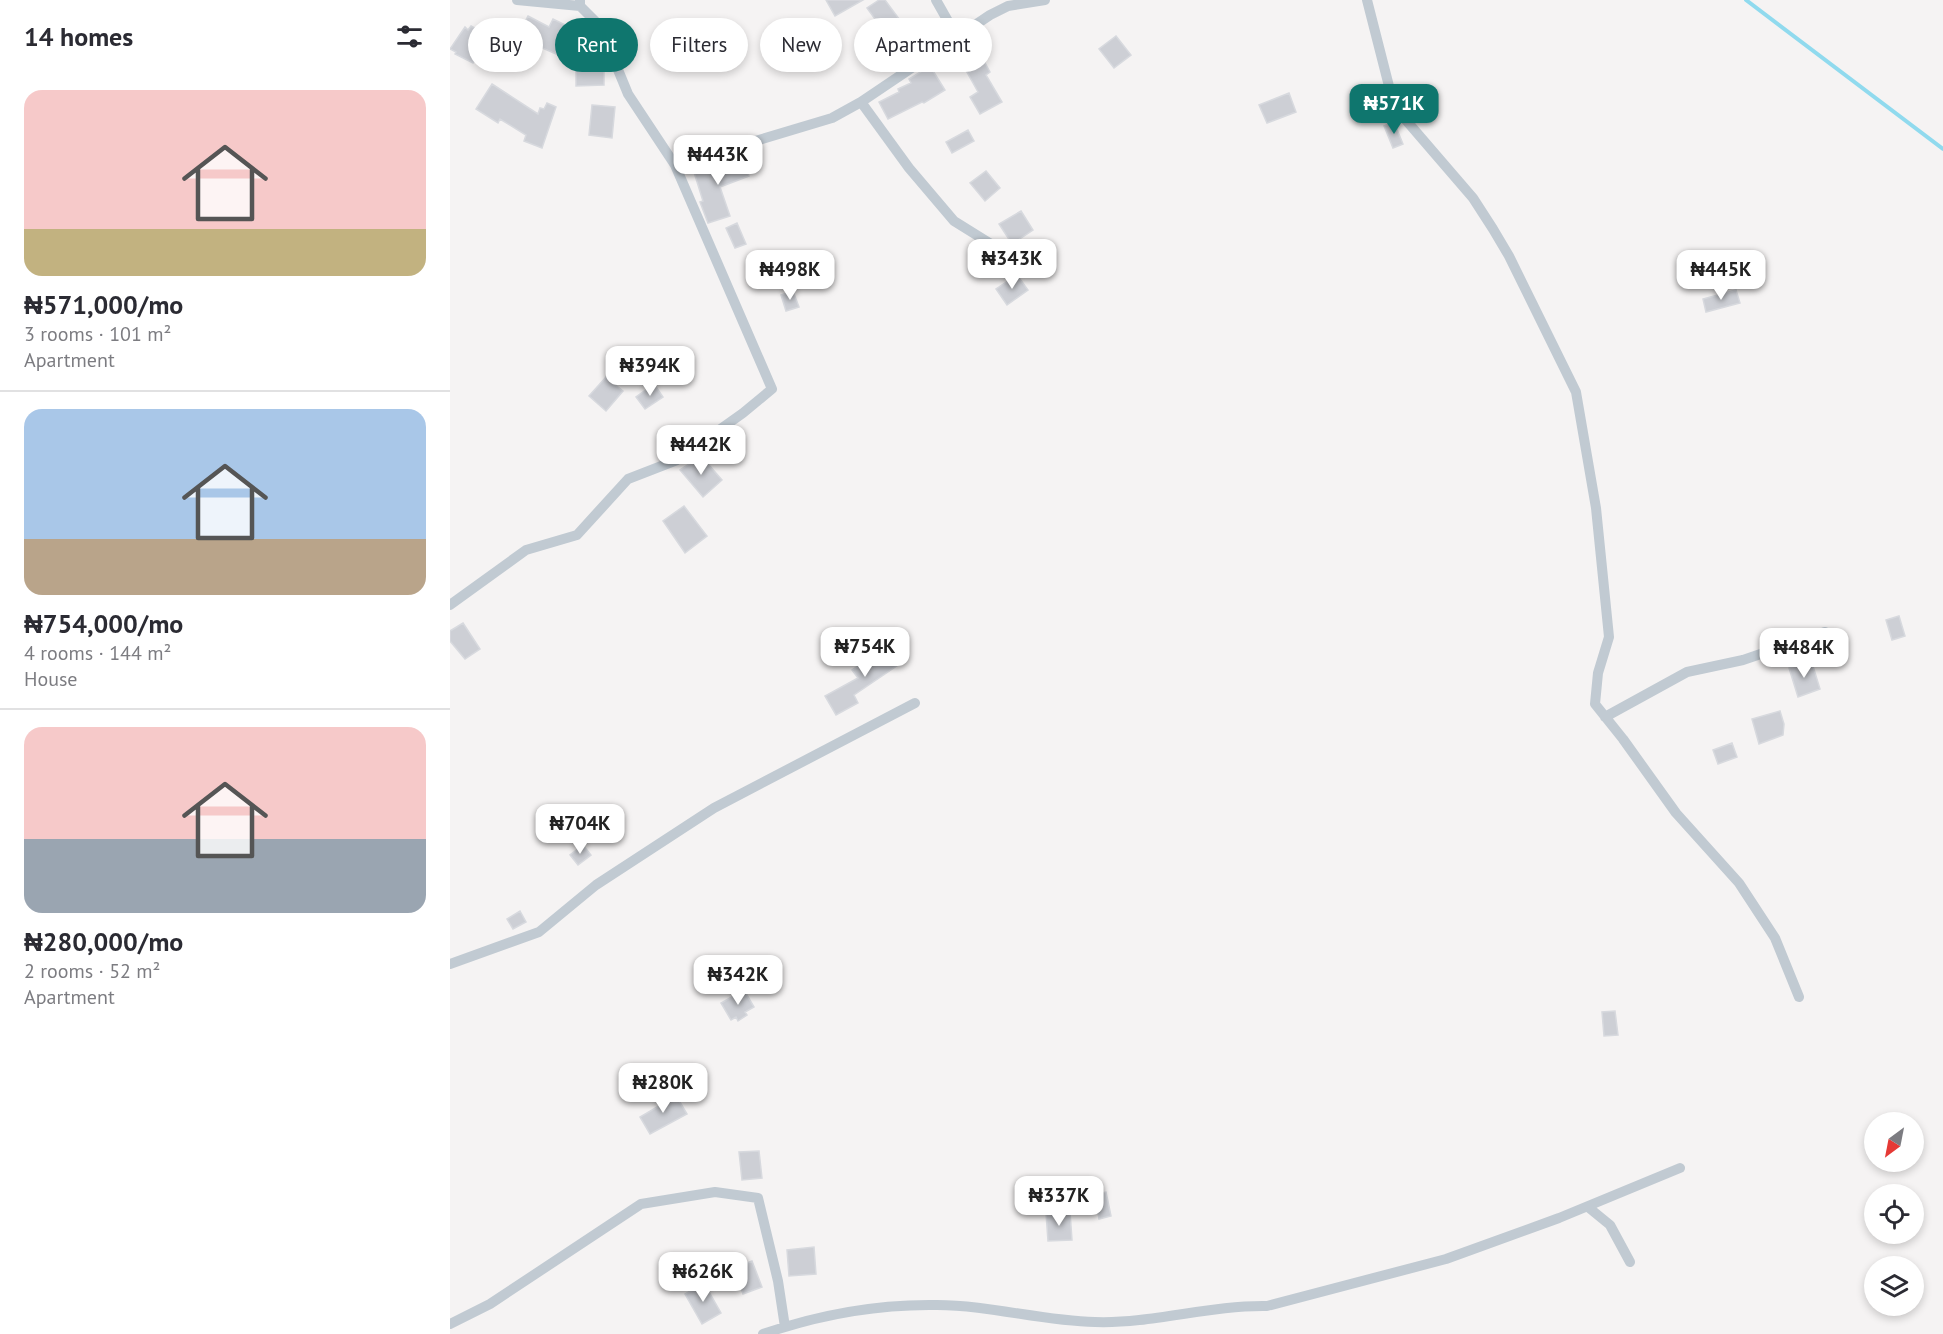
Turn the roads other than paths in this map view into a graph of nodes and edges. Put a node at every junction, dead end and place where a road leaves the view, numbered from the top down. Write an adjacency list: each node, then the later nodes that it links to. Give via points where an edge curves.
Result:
1 (517, 0): 5 (street)
2 (936, 0): 6 (street)
3 (1046, 0): 7 (street, via 1008,6)
4 (1367, 0): 15 (street, via 1391,94 1405,119 1473,198 1493,229 1576,392 1596,508 1609,637 1598,673 1595,704)
5 (580, 3): 10 (street, via 600,26 628,94)
6 (946, 18)
7 (986, 18)
8 (905, 72): 9 (street)
9 (861, 102): 10 (street, via 832,118); 11 (street, via 954,221)
10 (675, 165): 12 (street, via 772,389 677,460 628,478 577,535 526,550)
11 (1006, 254)
12 (450, 605)
13 (1825, 632): 15 (street, via 1743,660 1688,672)
14 (915, 703): 16 (street, via 714,808 596,885 539,932)
15 (1605, 717): 17 (street, via 1676,813 1740,883 1775,938)
16 (450, 964)
17 (1799, 997)
18 (1680, 1168): 19 (street)
19 (1588, 1207): 20 (street, via 1610,1225); 22 (street, via 1446,1259 1267,1306 1097,1322 938,1305 883,1307)
20 (1630, 1262)
21 (450, 1324): 22 (street, via 490,1304 641,1204 715,1192 758,1198 778,1281)
22 (784, 1327): 23 (street)
23 (764, 1334)

